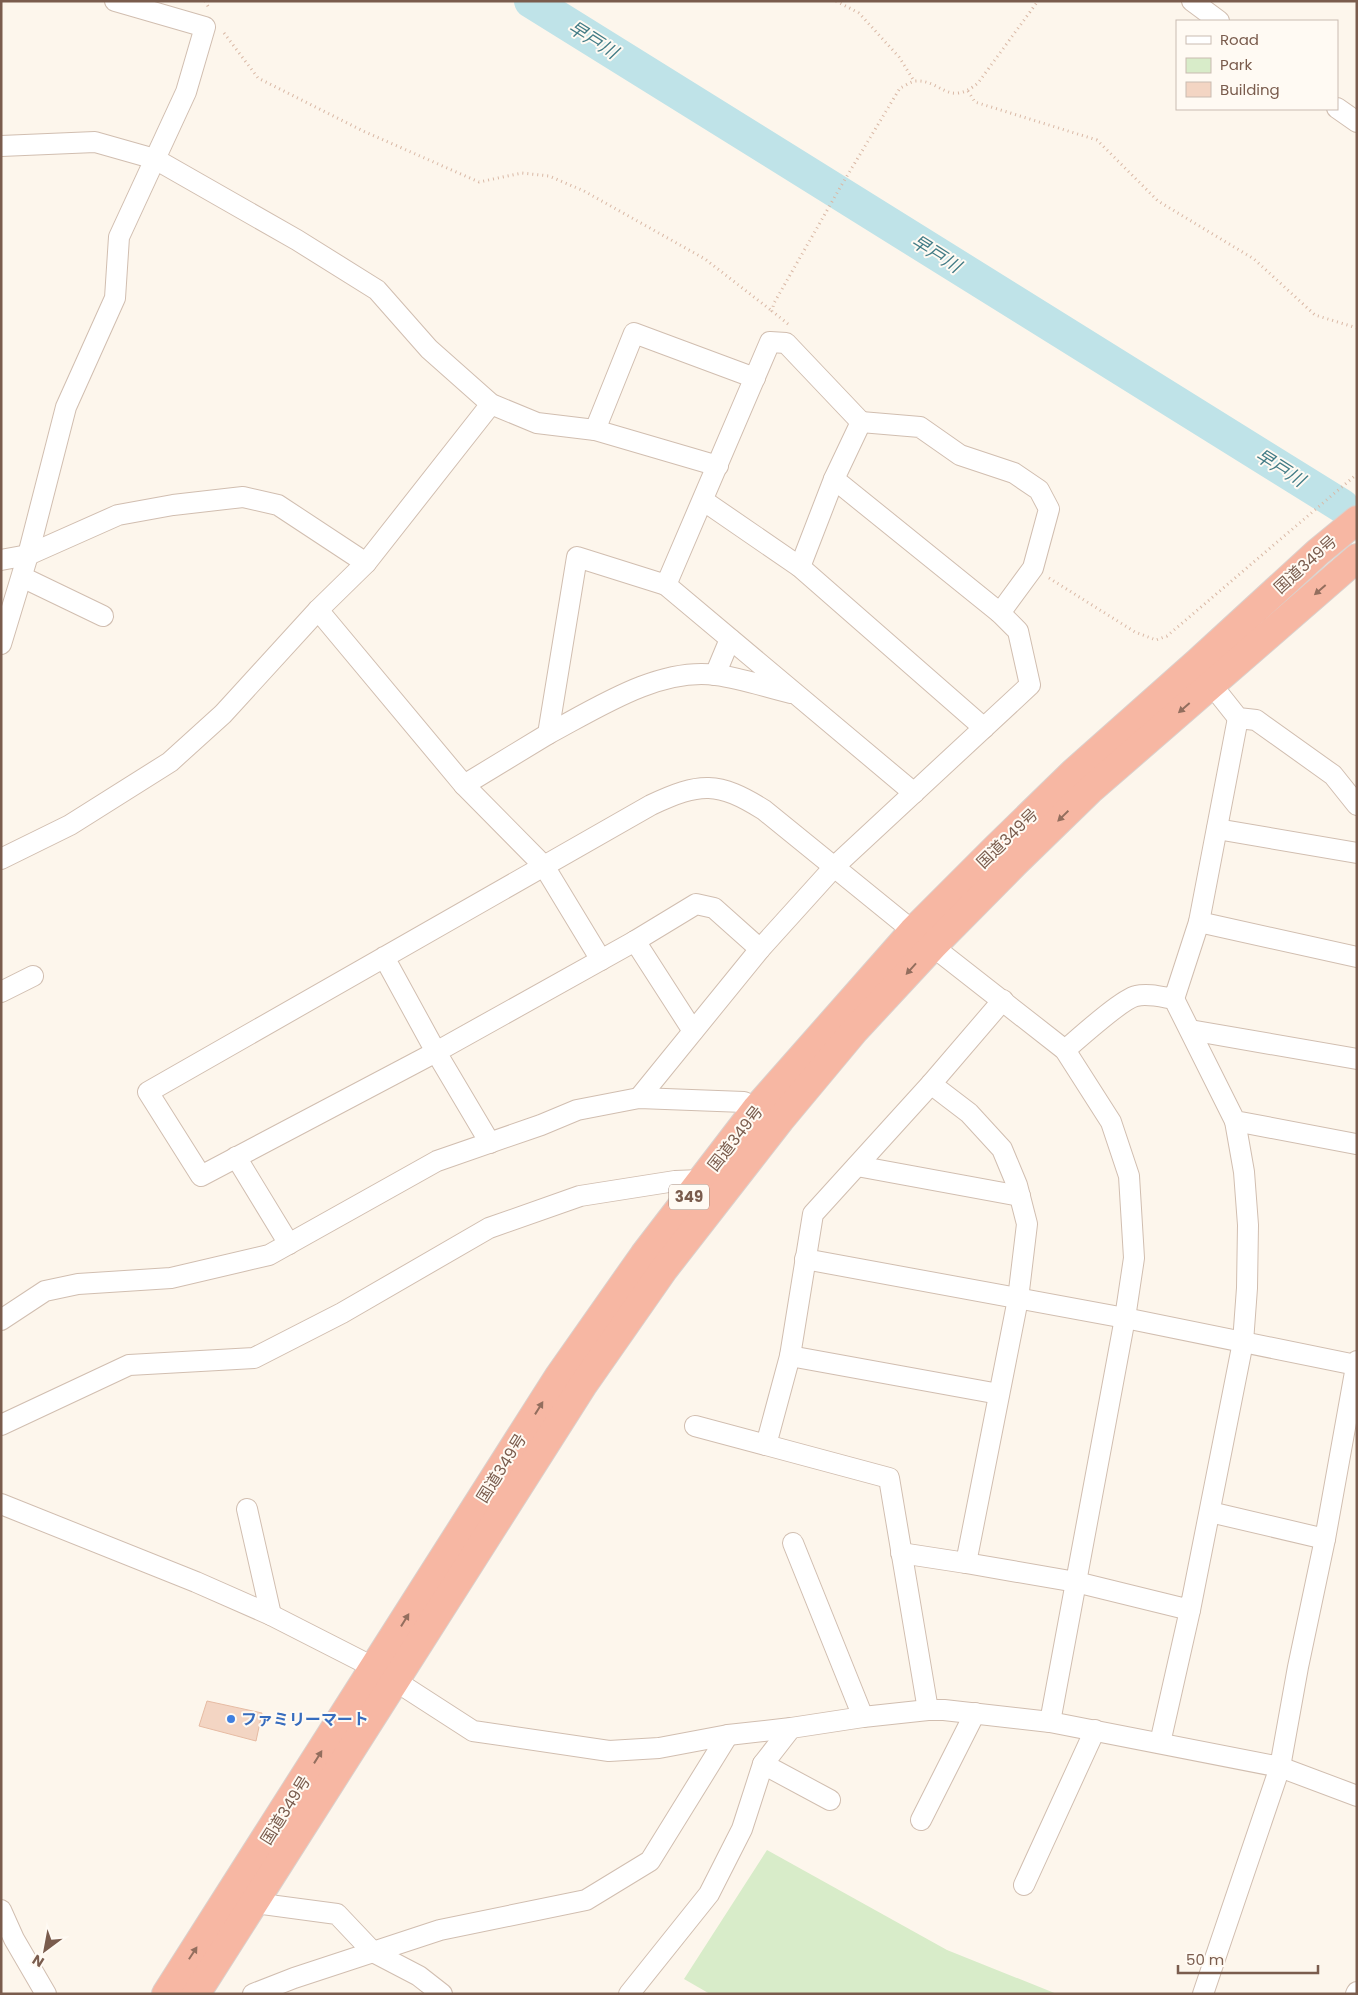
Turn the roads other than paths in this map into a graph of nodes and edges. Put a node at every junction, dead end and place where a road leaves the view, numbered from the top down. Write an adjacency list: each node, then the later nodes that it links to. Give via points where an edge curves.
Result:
1 (115, 1): 7 (street, via 205,27 186,92)
2 (1192, 1): 3 (street)
3 (1219, 20)
4 (1338, 109): 5 (street)
5 (1357, 122)
6 (1, 146): 7 (street, via 94,142)
7 (155, 159): 9 (street, via 377,290 429,349); 16 (street, via 118,237 115,298 66,407)
8 (755, 378): 10 (street, via 770,342 786,343); 11 (street, via 634,333); 12 (street)
9 (491, 404): 11 (street, via 536,423); 19 (street)
10 (861, 422): 13 (street); 24 (street, via 920,427 960,455 1014,473 1039,490 1049,509 1034,568)
11 (595, 430): 12 (street)
12 (718, 466): 14 (street)
13 (834, 480): 20 (street); 24 (street)
14 (704, 501): 20 (street); 22 (street)
15 (1357, 520): 43 (highway, 国道349号 / 349, via 1073,773)
16 (28, 555): 18 (street); 19 (street, via 118,516 173,505 243,497 278,505); 21 (street)
17 (1357, 558): 29 (highway, 国道349号 / 349, one-way to 29)
18 (1, 560)
19 (366, 563): 23 (street)
20 (800, 567): 32 (street)
21 (22, 577): 25 (street); 27 (street)
22 (666, 585): 26 (street); 33 (street, via 577,557)
23 (318, 610): 34 (street); 39 (street, via 223,714 170,762 70,825)
24 (1000, 613): 32 (street, via 1018,632 1030,685)
25 (103, 616)
26 (730, 639): 28 (street); 30 (street)
27 (1, 644)
28 (715, 675): 30 (street); 33 (street, via 676,675 626,694)
29 (1210, 684): 31 (street); 43 (highway, 国道349号 / 349, one-way to 43)
30 (796, 694): 35 (street)
31 (1238, 718): 36 (street, via 1256,720 1333,775); 37 (street)
32 (984, 728): 35 (street)
33 (548, 734): 34 (street)
34 (464, 785): 40 (street)
35 (914, 793): 41 (street)
36 (1357, 804)
37 (1217, 829): 38 (street); 42 (street)
38 (1357, 853)
39 (1, 858)
40 (544, 866): 41 (street, via 651,804 675,794 721,788 764,810); 46 (street); 48 (street)
41 (835, 866): 43 (street); 45 (street)
42 (1199, 922): 47 (street); 51 (street)
43 (923, 938): 52 (street); 60 (highway, 国道349号 / 349); 90 (highway, 国道349号 / 349, one-way to 90, via 856,1030 780,1120 664,1268)
44 (635, 941): 45 (street, via 696,904 714,908); 48 (street); 54 (street)
45 (760, 948): 54 (street)
46 (384, 957): 56 (street); 64 (street, via 148,1092 201,1176)
47 (1357, 957)
48 (601, 960): 56 (street)
49 (33, 976): 50 (street)
50 (1, 992)
51 (1174, 999): 53 (street); 55 (street, via 1135,996)
52 (1002, 1000): 55 (street); 58 (street)
53 (1190, 1030): 57 (street); 61 (street)
54 (693, 1031): 59 (street)
55 (1065, 1050): 71 (street, via 1111,1122 1129,1176 1134,1258)
56 (436, 1052): 62 (street); 64 (street)
57 (1357, 1060)
58 (931, 1084): 65 (street); 67 (street, via 969,1113 1002,1148)
59 (639, 1098): 60 (street, via 744,1102); 62 (street, via 578,1110)
60 (756, 1109): 66 (highway, 国道349号 / 349)
61 (1235, 1121): 63 (street); 73 (street, via 1244,1172 1248,1224)
62 (490, 1143): 68 (street, via 437,1161)
63 (1356, 1144)
64 (236, 1157): 68 (street)
65 (857, 1166): 67 (street); 69 (street, via 813,1214)
66 (702, 1180): 77 (street, via 674,1181 580,1196 543,1208 489,1228 342,1313 254,1358 129,1365); 90 (highway, 国道349号 / 349, one-way to 66, via 559,1376 644,1255)
67 (1020, 1196): 70 (street, via 1027,1224)
68 (289, 1244): 72 (street, via 269,1255 171,1278 78,1284 45,1291)
69 (805, 1259): 70 (street); 74 (street)
70 (1018, 1299): 71 (street); 76 (street)
71 (1125, 1318): 73 (street); 87 (street)
72 (1, 1320)
73 (1243, 1342): 75 (street); 82 (street)
74 (790, 1356): 76 (street); 79 (street)
75 (1356, 1363): 83 (street)
76 (1000, 1394): 86 (street)
77 (1, 1425)
78 (696, 1426): 79 (street)
79 (766, 1445): 85 (street, via 889,1478)
80 (1, 1504): 89 (street)
81 (247, 1509): 89 (street)
82 (1210, 1512): 83 (street); 88 (street)
83 (1325, 1539): 100 (street)
84 (793, 1543): 93 (street)
85 (901, 1553): 86 (street); 91 (street)
86 (966, 1563): 87 (street)
87 (1076, 1582): 88 (street); 94 (street)
88 (1190, 1610): 98 (street)
89 (271, 1615): 90 (street)
90 (385, 1674): 97 (street, via 472,1731 609,1751 659,1748); 105 (highway, 国道349号 / 349); 109 (highway, 国道349号 / 349, one-way to 90)
91 (928, 1710): 92 (street); 93 (street)
92 (974, 1713): 94 (street); 103 (street)
93 (863, 1717): 95 (street)
94 (1050, 1722): 96 (street)
95 (791, 1728): 97 (street); 99 (street)
96 (1095, 1730): 98 (street); 104 (street)
97 (728, 1735): 107 (street, via 650,1860 586,1900 440,1930)
98 (1160, 1743): 100 (street)
99 (763, 1764): 102 (street); 113 (street, via 742,1829 709,1894)
100 (1280, 1767): 101 (street); 114 (street)
101 (1357, 1796)
102 (830, 1800)
103 (921, 1820)
104 (1024, 1885)
105 (254, 1903): 107 (street, via 337,1914); 110 (highway, 国道349号 / 349)
106 (1, 1910): 108 (street)
107 (373, 1952): 111 (street); 112 (street, via 419,1976)
108 (46, 1994)
109 (166, 1994)
110 (196, 1994)
111 (253, 1994)
112 (442, 1994)
113 (629, 1994)
114 (1204, 1994)

